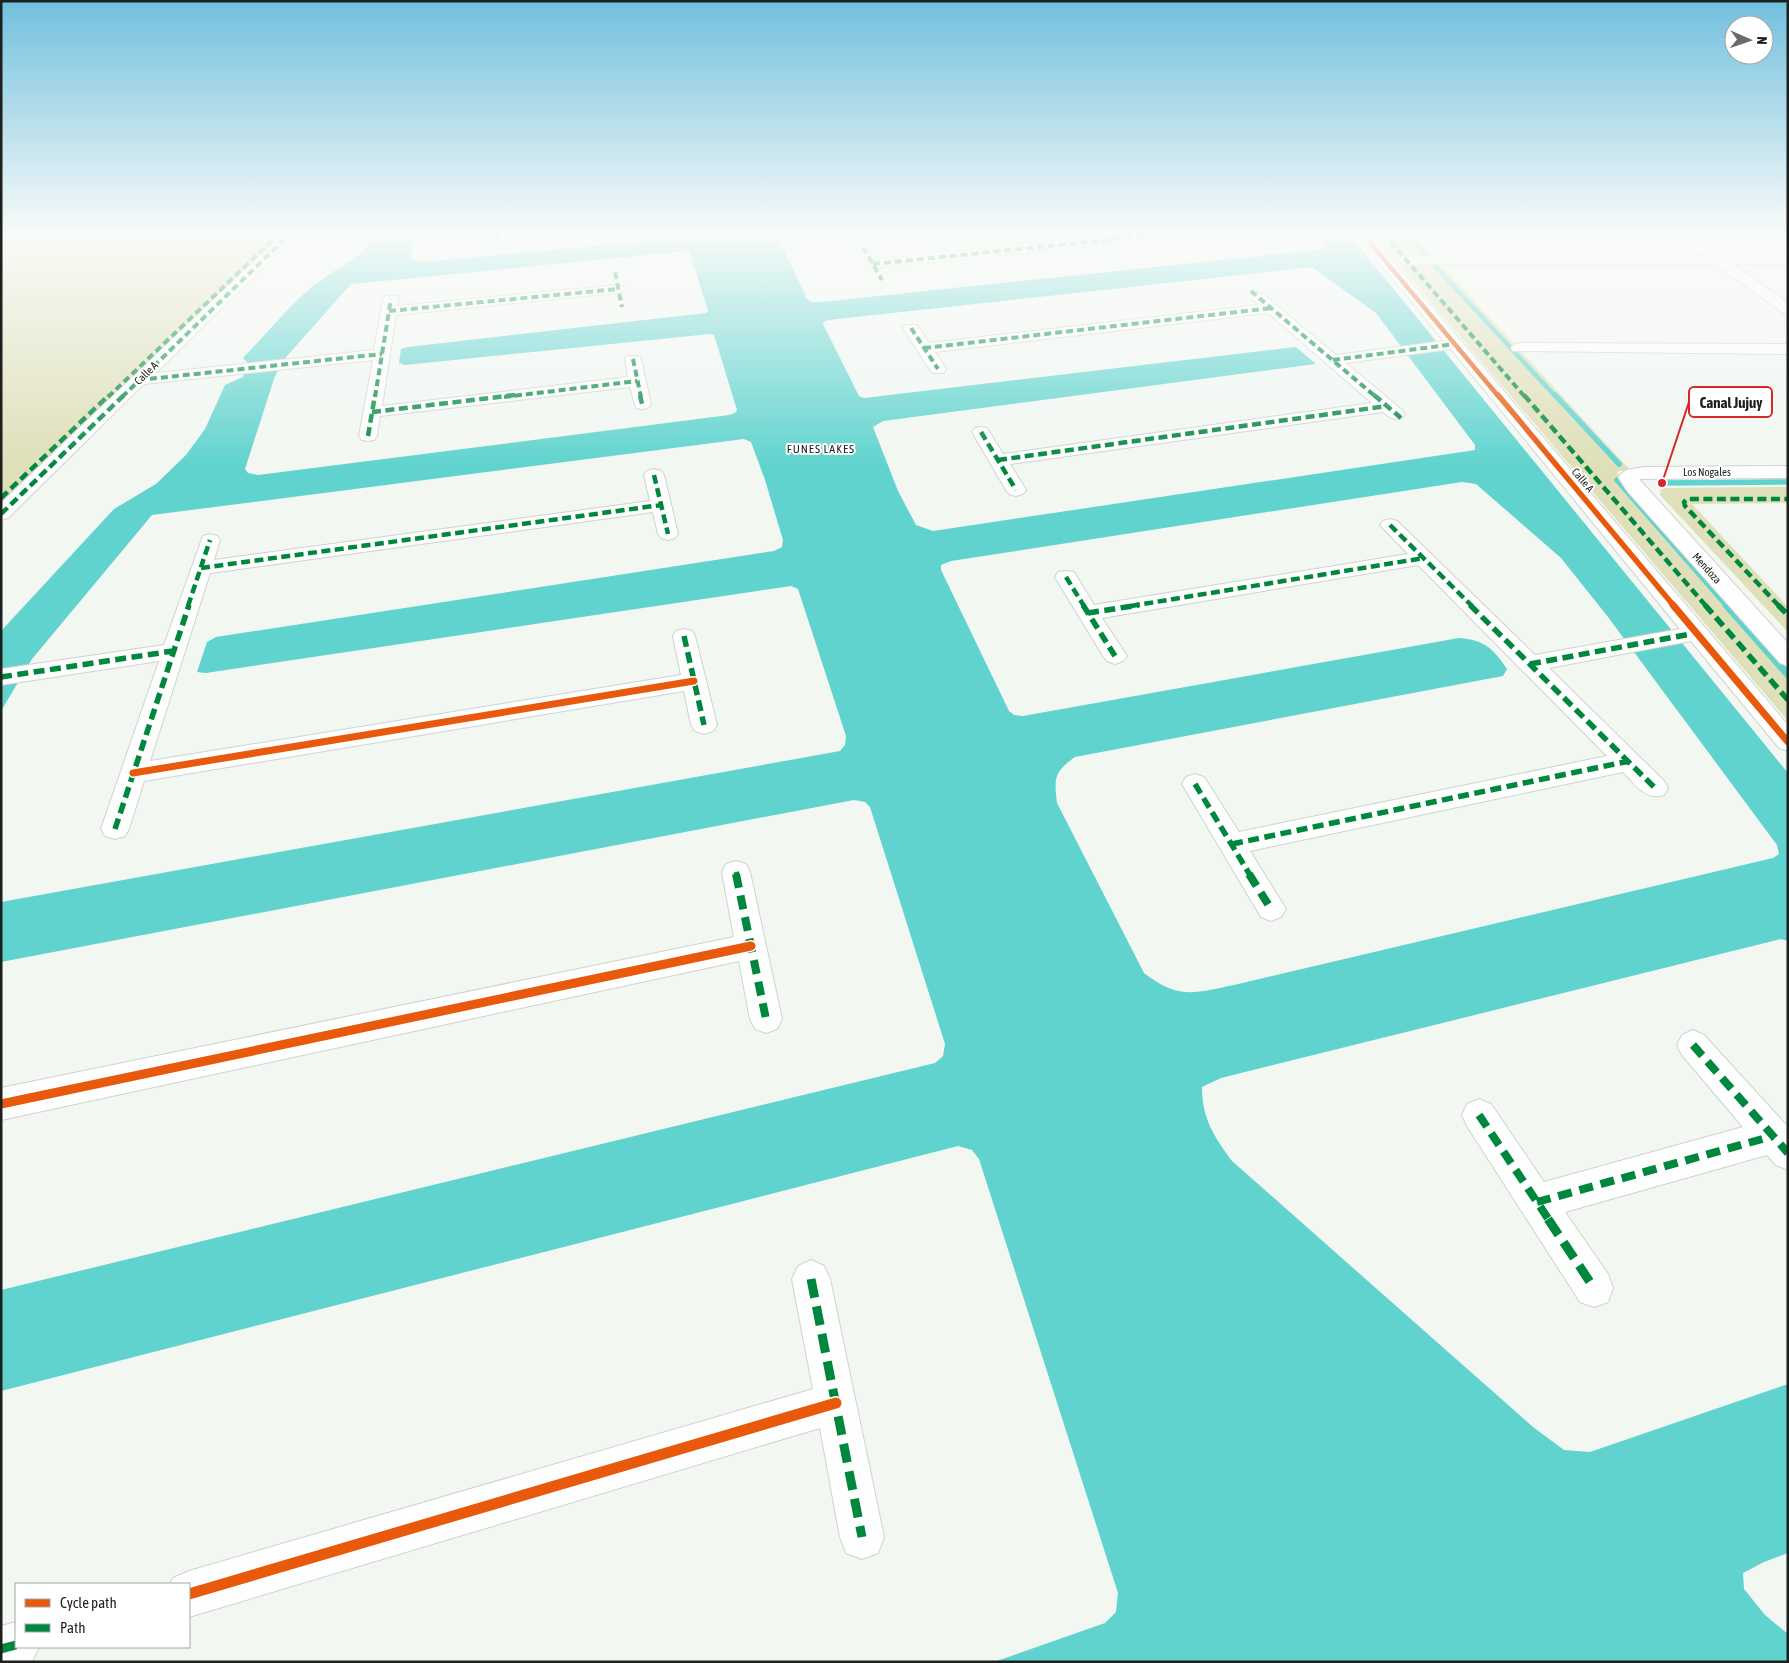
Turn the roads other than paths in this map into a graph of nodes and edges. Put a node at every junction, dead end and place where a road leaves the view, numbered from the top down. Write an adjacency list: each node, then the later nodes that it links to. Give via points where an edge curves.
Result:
1 (211, 311): 15 (street, Calle A)
2 (389, 311): 11 (street)
3 (1248, 311): 8 (street)
4 (1274, 311): 13 (street)
5 (1426, 311): 7 (street, Calle A)
6 (911, 328): 8 (street)
7 (1454, 344): 13 (street); 37 (street, Calle A)
8 (924, 348): 14 (street)
9 (1520, 348): 10 (street)
10 (1788, 348)
11 (382, 354): 15 (street); 19 (street)
12 (633, 359): 16 (street)
13 (1333, 360): 18 (street)
14 (938, 369)
15 (139, 380): 29 (street, Calle A)
16 (637, 381): 17 (street); 19 (street)
17 (642, 404)
18 (1387, 406): 20 (street); 23 (street)
19 (372, 412): 22 (street)
20 (1401, 418)
21 (982, 432): 23 (street)
22 (368, 436)
23 (998, 460): 27 (street)
24 (1788, 472): 26 (street, Los Nogales, via 1644,473)
25 (654, 475): 28 (street)
26 (1628, 477): 41 (street, Mendoza)
27 (1016, 490)
28 (661, 505): 31 (street); 34 (street)
29 (1, 514)
30 (1390, 525): 33 (street)
31 (668, 534)
32 (210, 540): 34 (street)
33 (1424, 558): 36 (street); 42 (street)
34 (201, 568): 39 (street)
35 (1066, 577): 36 (street)
36 (1088, 613): 40 (street)
37 (1696, 633): 42 (street); 46 (street, Calle A)
38 (684, 636): 44 (street)
39 (173, 651): 43 (street); 48 (street)
40 (1115, 656)
41 (1788, 658)
42 (1530, 664): 47 (street)
43 (1, 677)
44 (694, 681): 45 (street); 48 (street)
45 (704, 725)
46 (1788, 742)
47 (1629, 762): 50 (street); 52 (street)
48 (133, 773): 51 (street)
49 (1195, 784): 52 (street)
50 (1656, 788)
51 (115, 829)
52 (1232, 844): 54 (street)
53 (736, 872): 55 (street)
54 (1271, 909)
55 (751, 946): 56 (street); 58 (street)
56 (766, 1019)
57 (1693, 1045): 60 (street)
58 (1, 1104)
59 (1479, 1115): 61 (street)
60 (1780, 1144): 61 (street)
61 (1537, 1202): 63 (street)
62 (811, 1279): 64 (street)
63 (1594, 1288)
64 (836, 1404): 65 (street); 66 (street)
65 (862, 1537)
66 (190, 1594)
67 (15, 1645): 68 (street)
68 (1, 1649)

